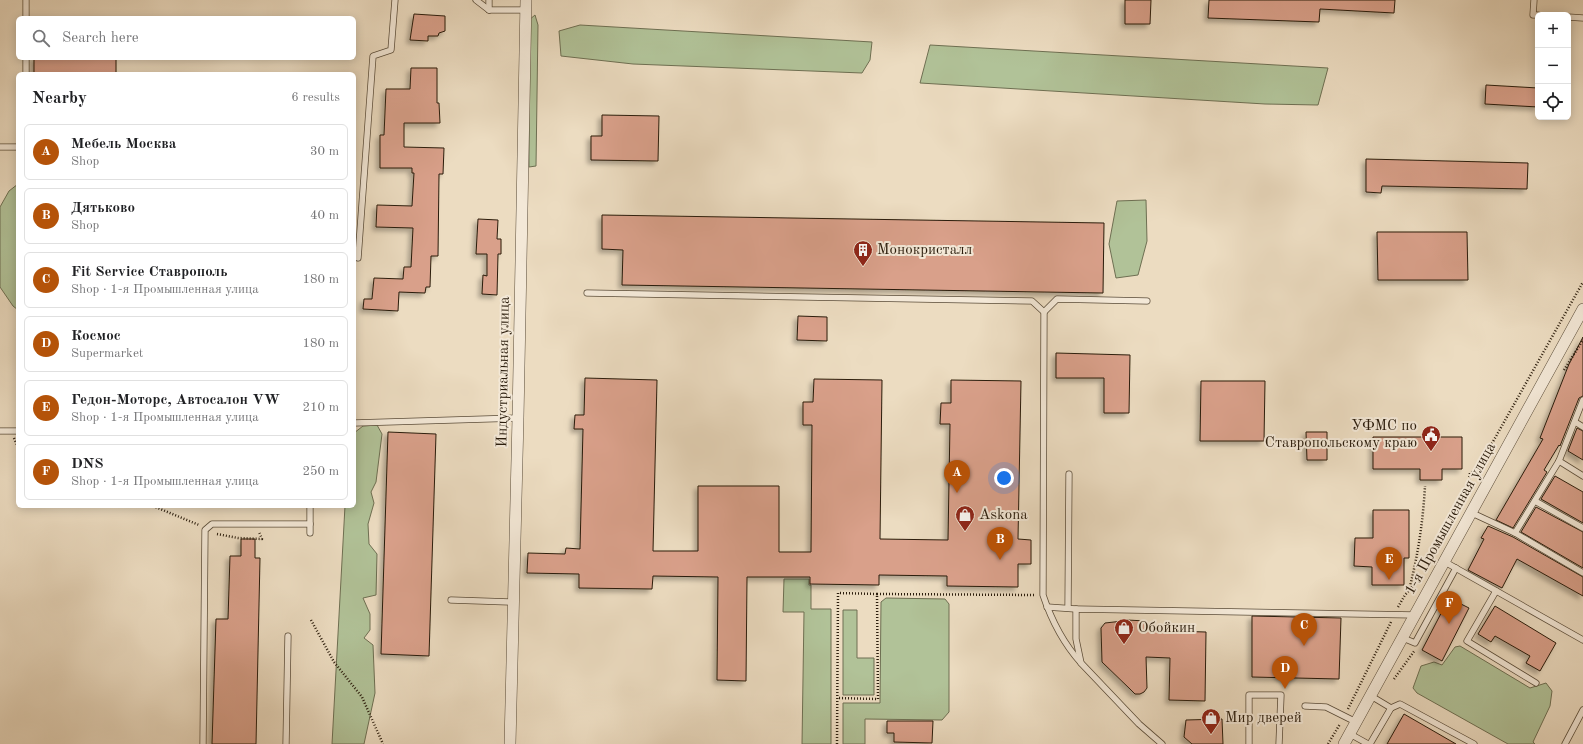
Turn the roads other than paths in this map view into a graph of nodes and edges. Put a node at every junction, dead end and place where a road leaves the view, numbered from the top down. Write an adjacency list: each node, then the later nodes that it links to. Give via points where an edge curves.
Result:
1 (26, 0): 9 (lane)
2 (395, 0): 16 (lane, via 390,50 373,56)
3 (476, 0): 7 (lane)
4 (489, 0): 7 (lane)
5 (1534, 0): 8 (lane)
6 (526, 5): 7 (lane); 22 (street, Индустриальная улица)
7 (489, 10)
8 (1535, 15)
9 (26, 16)
10 (1571, 17): 11 (lane)
11 (1583, 18)
12 (26, 60): 13 (lane)
13 (26, 72)
14 (0, 147): 15 (lane)
15 (16, 147)
16 (358, 258)
17 (587, 293): 20 (lane, via 1032,301)
18 (1147, 301): 20 (lane, via 1057,299)
19 (1583, 309): 33 (street, 1-я Промышленная улица)
20 (1044, 312): 44 (lane, via 1043,595)
21 (1583, 400): 23 (lane)
22 (518, 418): 24 (lane); 43 (street, Индустриальная улица)
23 (1574, 422): 25 (lane); 28 (lane)
24 (356, 423)
25 (1583, 427)
26 (0, 431): 27 (lane)
27 (16, 431)
28 (1559, 461): 30 (lane); 31 (lane)
29 (1069, 474): 45 (lane)
30 (1583, 476)
31 (1535, 501): 35 (lane); 37 (lane)
32 (310, 508): 34 (lane)
33 (1472, 513): 37 (lane); 38 (street, 1-я Промышленная улица)
34 (310, 524): 36 (lane); 59 (lane, via 212,524 205,530)
35 (1583, 528)
36 (310, 533)
37 (1515, 533): 40 (lane)
38 (1445, 562): 39 (lane); 47 (street, 1-я Промышленная улица)
39 (1456, 568): 41 (lane); 49 (lane, via 1415,643)
40 (1583, 573)
41 (1496, 591): 50 (lane); 52 (lane, via 1467,641)
42 (452, 600): 43 (lane)
43 (513, 602): 61 (street, Индустриальная улица)
44 (1047, 607): 45 (lane); 51 (lane, via 1066,643)
45 (1068, 608): 46 (lane)
46 (1076, 609): 47 (lane); 51 (lane, via 1076,639)
47 (1416, 615): 49 (street, 1-я Промышленная улица)
48 (288, 636): 60 (lane)
49 (1403, 638): 53 (street, 1-я Промышленная улица)
50 (1583, 640)
51 (1081, 663): 62 (lane, via 1139,724)
52 (1536, 683)
53 (1371, 696): 55 (lane); 57 (street, 1-я Промышленная улица)
54 (1305, 706): 57 (lane, via 1326,707)
55 (1391, 708): 66 (lane); 67 (lane, via 1400,704)
56 (1583, 710): 68 (lane)
57 (1356, 722): 58 (street, 1-я Промышленная улица)
58 (1350, 734): 65 (street, 1-я Промышленная улица); 66 (lane)
59 (203, 744)
60 (286, 744)
61 (510, 744)
62 (1162, 744)
63 (1249, 744): 64 (lane, via 1249,695 1281,695)
64 (1279, 744)
65 (1344, 744)
66 (1369, 744)
67 (1474, 744)
68 (1565, 744)

